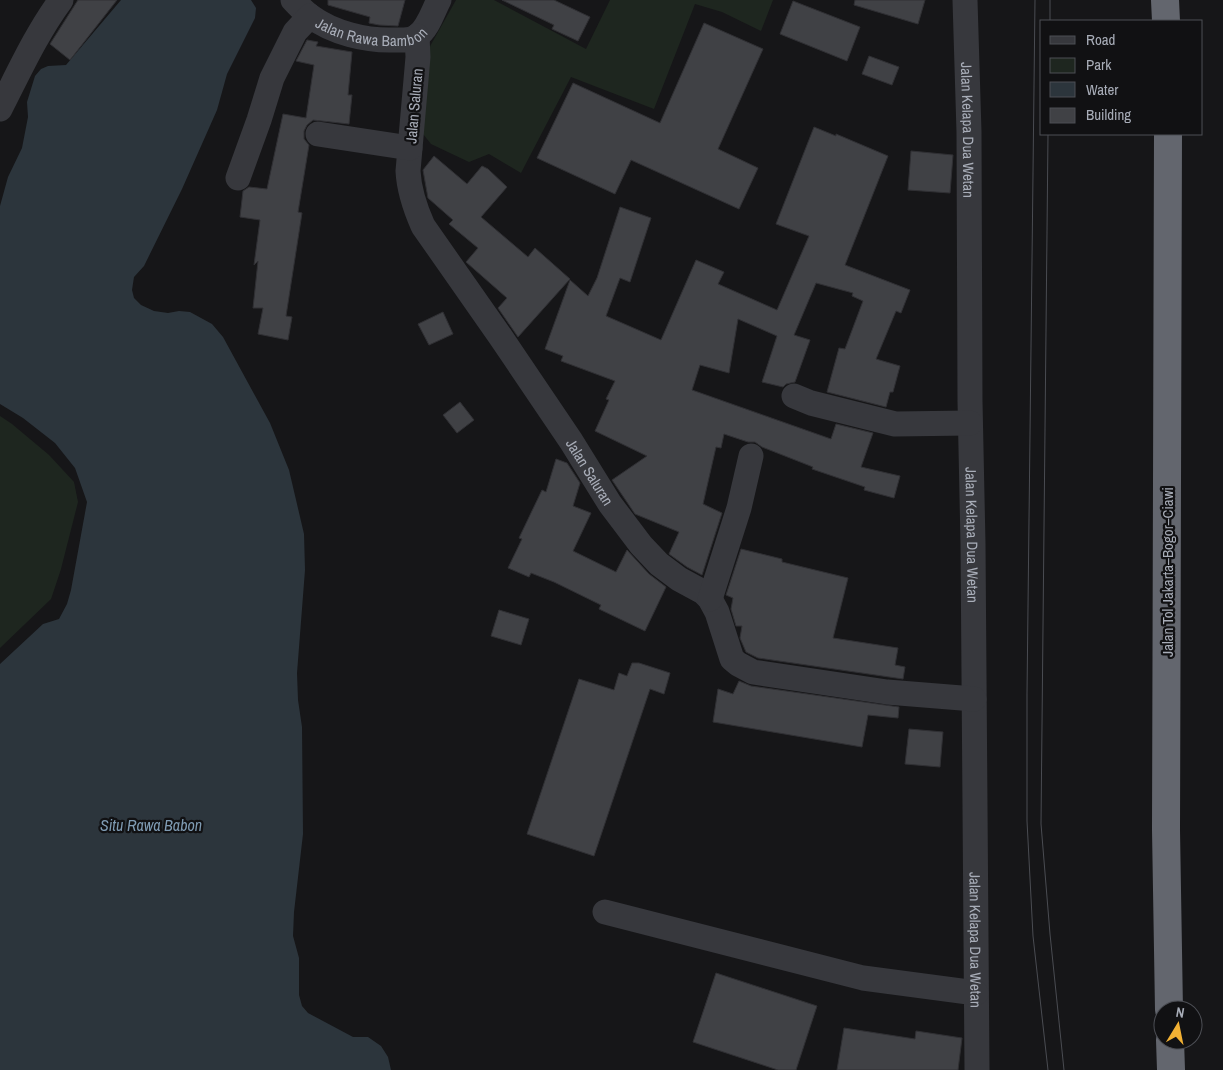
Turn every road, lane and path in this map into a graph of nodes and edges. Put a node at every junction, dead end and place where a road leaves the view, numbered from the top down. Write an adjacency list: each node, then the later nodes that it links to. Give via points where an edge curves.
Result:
1 (61, 0): 8 (street, via 28,53)
2 (439, 0): 7 (street, Jalan Rawa Bambon)
3 (965, 0): 14 (street, Jalan Kelapa Dua Wetan, via 970,132)
4 (1165, 0): 6 (highway)
5 (301, 8): 7 (street, Jalan Rawa Bambon, via 327,26 362,38 398,40); 12 (street, via 295,32 272,78)
6 (1166, 20)
7 (417, 36): 11 (street, Jalan Saluran)
8 (0, 109)
9 (318, 134): 11 (street)
10 (1168, 135): 20 (highway, Jalan Tol Jakarta–Bogor–Ciawi, via 1166,830)
11 (410, 148): 16 (street, Jalan Saluran, via 409,188 419,218 436,247 641,545 659,564)
12 (238, 178)
13 (794, 396): 14 (street, via 895,424)
14 (970, 422): 17 (street, Jalan Kelapa Dua Wetan)
15 (751, 456): 16 (street, via 739,508)
16 (710, 599): 17 (street, via 732,659 753,672 886,692)
17 (974, 699): 19 (street, Jalan Kelapa Dua Wetan)
18 (605, 912): 19 (street, via 863,978)
19 (976, 993): 22 (street, Jalan Kelapa Dua Wetan)
20 (1169, 1000)
21 (1170, 1050): 23 (highway)
22 (977, 1070)
23 (1170, 1070)

